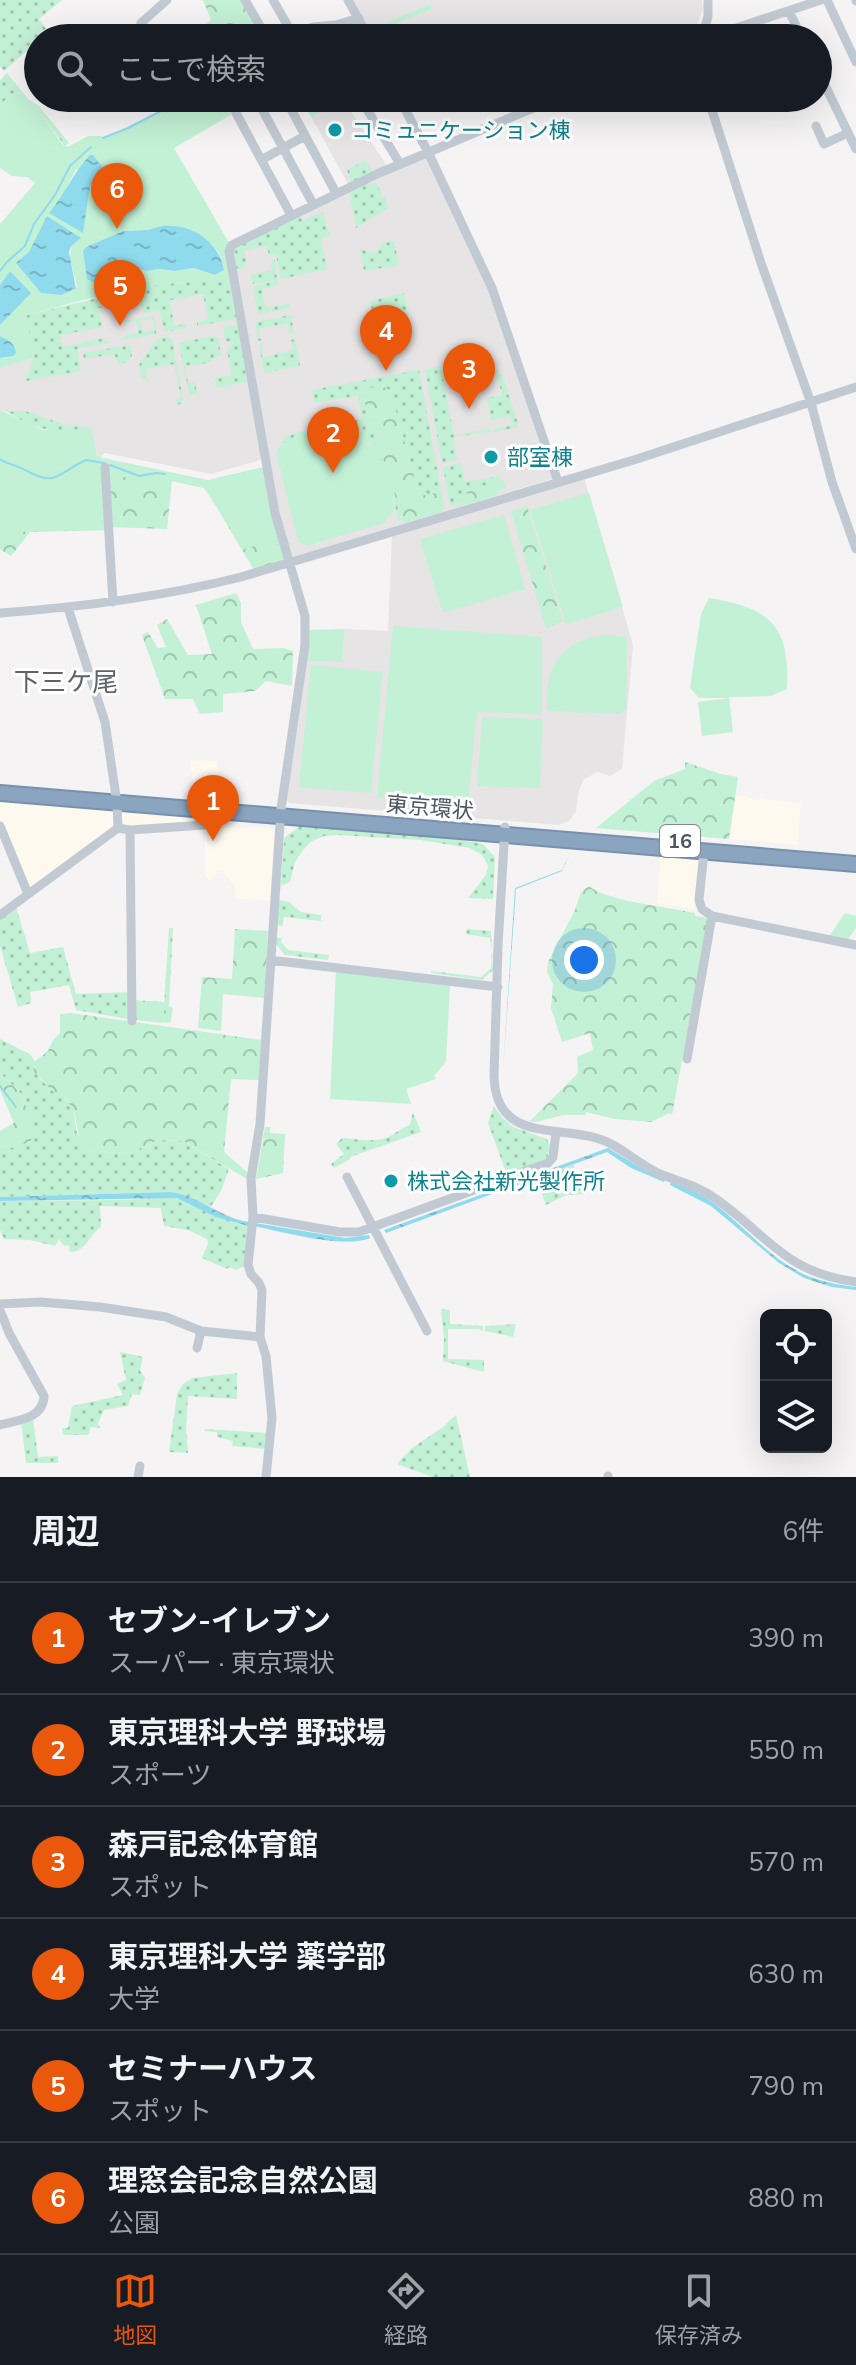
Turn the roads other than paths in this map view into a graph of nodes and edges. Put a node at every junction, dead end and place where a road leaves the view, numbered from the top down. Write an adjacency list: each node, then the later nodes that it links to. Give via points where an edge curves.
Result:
1 (167, 0): 9 (street)
2 (245, 0): 10 (street)
3 (273, 0): 11 (street)
4 (348, 0): 8 (street)
5 (708, 0): 14 (street)
6 (824, 0): 7 (street); 17 (street)
7 (789, 11): 15 (street); 16 (street)
8 (359, 18): 12 (street); 13 (street)
9 (141, 23)
10 (259, 24)
11 (284, 24)
12 (339, 24)
13 (362, 24)
14 (707, 24)
15 (748, 24)
16 (795, 24)
17 (856, 62)
18 (832, 100): 27 (street)
19 (236, 112): 32 (street)
20 (264, 112): 29 (street)
21 (292, 112): 28 (street)
22 (368, 112): 33 (street)
23 (407, 112): 31 (street)
24 (524, 112): 31 (street)
25 (713, 112): 38 (street)
26 (816, 126): 27 (street, via 824,144)
27 (848, 133): 30 (street)
28 (305, 136): 29 (street); 34 (street)
29 (283, 147): 32 (street); 35 (street)
30 (856, 149)
31 (428, 152): 33 (street); 40 (street, via 492,288)
32 (261, 160): 36 (street)
33 (400, 164): 34 (street)
34 (336, 193): 35 (street)
35 (313, 204): 36 (street)
36 (291, 215): 42 (street, via 229,251 275,513)
37 (856, 387): 38 (street)
38 (811, 403): 40 (street); 41 (street)
39 (105, 467): 43 (street)
40 (558, 482): 42 (street)
41 (856, 549)
42 (290, 562): 43 (street, via 196,588); 50 (street, via 305,616 305,645)
43 (113, 602): 44 (street)
44 (68, 608): 45 (street); 48 (street, via 105,722)
45 (0, 613)
46 (0, 785): 48 (highway, 東京環状 / 16)
47 (0, 793): 48 (highway, 東京環状 / 16)
48 (115, 798): 49 (highway, 東京環状 / 16); 50 (highway, 東京環状 / 16); 52 (street)
49 (206, 811): 50 (highway, 東京環状 / 16); 53 (street, via 205,825)
50 (281, 813): 54 (highway, 東京環状 / 16); 62 (street)
51 (0, 826): 58 (street)
52 (118, 828): 53 (street); 58 (street)
53 (130, 830): 64 (street)
54 (505, 831): 55 (highway, 東京環状 / 16); 56 (highway, 東京環状 / 16); 63 (street)
55 (704, 852): 57 (highway, 東京環状 / 16); 60 (street, via 699,900)
56 (856, 856)
57 (856, 864)
58 (28, 894): 59 (street)
59 (0, 915)
60 (712, 916): 61 (street); 65 (street)
61 (856, 945)
62 (270, 960): 63 (street); 68 (street, via 260,1124 251,1178)
63 (498, 987): 66 (street, via 498,1099 522,1126)
64 (132, 1021)
65 (687, 1059)
66 (556, 1132): 69 (street, via 548,1163); 70 (street, via 604,1140 716,1199 794,1263)
67 (347, 1177): 69 (street)
68 (253, 1217): 69 (street, via 349,1233); 75 (street, via 248,1265 262,1290)
69 (374, 1227): 74 (street)
70 (856, 1282)
71 (0, 1304): 73 (street, via 100,1307 166,1317)
72 (0, 1310): 77 (street, via 44,1401 34,1415)
73 (201, 1331): 75 (street); 76 (street)
74 (427, 1331)
75 (260, 1337): 80 (street, via 272,1418)
76 (197, 1348)
77 (0, 1425)
78 (140, 1466): 79 (street)
79 (138, 1477)
80 (266, 1477)

